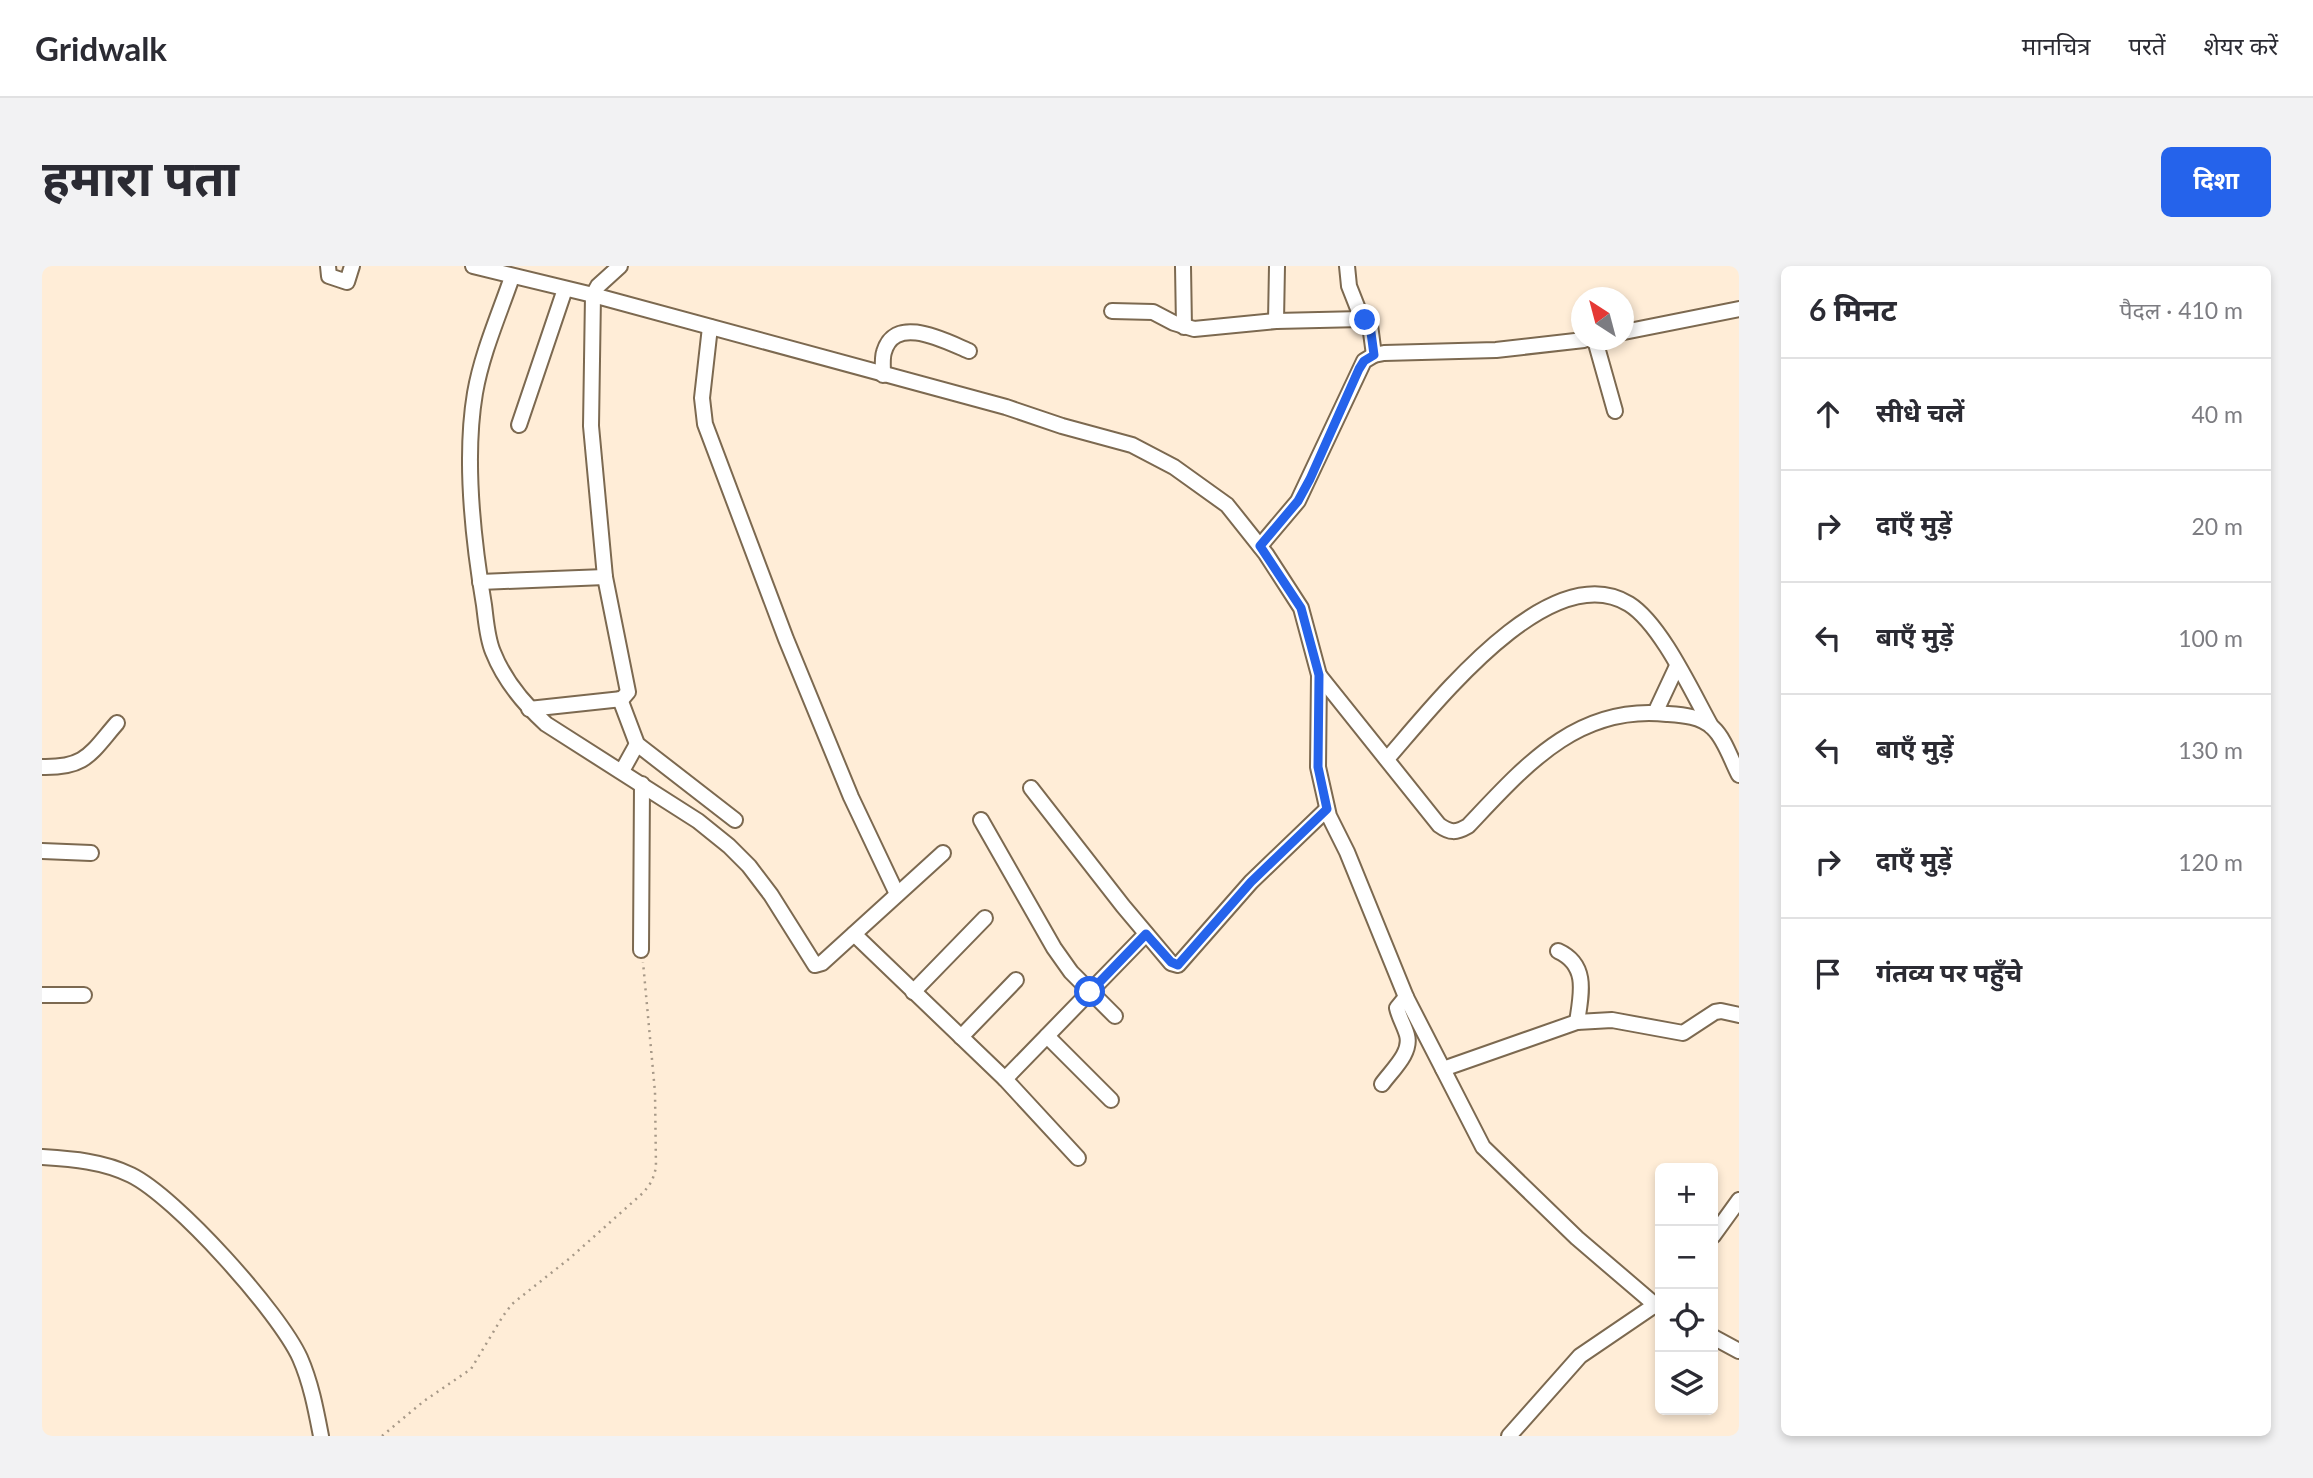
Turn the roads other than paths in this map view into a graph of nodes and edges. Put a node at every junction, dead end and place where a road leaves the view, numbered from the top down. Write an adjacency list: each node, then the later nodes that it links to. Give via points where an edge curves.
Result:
1 (328, 266): 2 (street, via 329,276 347,282)
2 (352, 266)
3 (473, 266): 8 (street)
4 (620, 266): 11 (street)
5 (1182, 266): 17 (street)
6 (1277, 266): 15 (street)
7 (1347, 266): 14 (street, via 1349,286)
8 (489, 268): 9 (street)
9 (512, 276): 10 (street); 28 (street, via 475,394 469,464)
10 (565, 289): 11 (street); 25 (street)
11 (593, 295): 16 (street); 27 (street, via 591,426)
12 (1739, 309): 18 (street)
13 (1112, 311): 17 (street, via 1153,312)
14 (1362, 319): 15 (street); 22 (street, via 1370,325)
15 (1276, 321): 17 (street)
16 (710, 327): 23 (street); 49 (street, via 702,398 705,424 786,639)
17 (1184, 327)
18 (1634, 330)
19 (1571, 341): 22 (street)
20 (1598, 350): 24 (street)
21 (970, 351): 23 (street, via 919,332 900,334 884,352)
22 (1374, 355): 26 (street, via 1359,369 1298,501)
23 (883, 375): 26 (street, via 1132,446 1174,467 1227,505)
24 (1615, 411)
25 (519, 425)
26 (1260, 546): 30 (street, via 1301,608)
27 (605, 577): 28 (street); 31 (street, via 629,687)
28 (480, 582): 32 (street, via 492,649 502,672)
29 (1677, 666): 33 (street); 35 (street); 37 (street, via 1630,604 1592,593 1568,598 1523,621 1491,646)
30 (1319, 675): 37 (street); 43 (street, via 1318,767)
31 (620, 699): 32 (street); 36 (street)
32 (529, 709): 39 (street)
33 (1656, 713): 35 (street, via 1700,720); 37 (street, via 1628,714 1566,736 1534,758 1459,832 1439,825)
34 (117, 723): 38 (street, via 77,764)
35 (1712, 727): 40 (street)
36 (637, 744): 39 (street); 44 (street)
37 (1387, 759)
38 (42, 767)
39 (622, 771): 41 (street)
40 (1739, 775)
41 (642, 784): 51 (street, via 698,821 750,866 815,965); 53 (street)
42 (1031, 788): 52 (street)
43 (1327, 809): 52 (street, via 1251,882 1178,965); 60 (street)
44 (735, 820)
45 (981, 820): 57 (street, via 1054,948)
46 (42, 850): 47 (street)
47 (91, 853)
48 (943, 853): 49 (street)
49 (897, 894): 51 (street)
50 (985, 918): 56 (street)
51 (854, 934): 56 (street)
52 (1146, 934): 57 (street)
53 (641, 950)
54 (1558, 951): 63 (street, via 1575,963 1581,974)
55 (1016, 980): 65 (street)
56 (913, 992): 65 (street)
57 (1090, 992): 62 (street); 64 (street)
58 (42, 995): 59 (street)
59 (84, 995)
60 (1406, 997): 66 (street); 68 (street, via 1397,1008 1408,1046)
61 (1739, 1015): 63 (street, via 1715,1012 1683,1033 1612,1020)
62 (1115, 1016)
63 (1577, 1022): 66 (street)
64 (1046, 1036): 67 (street); 69 (street)
65 (961, 1037): 67 (street)
66 (1443, 1069): 74 (street, via 1483,1147 1577,1238)
67 (1005, 1079): 71 (street)
68 (1382, 1084)
69 (1111, 1100)
70 (42, 1157): 78 (street, via 88,1160 131,1175 178,1209 277,1321 300,1358)
71 (1078, 1158)
72 (1739, 1200): 73 (street)
73 (1718, 1229)
74 (1655, 1305)
75 (1655, 1310): 79 (street, via 1580,1356)
76 (1718, 1340): 77 (street)
77 (1739, 1350)
78 (321, 1436)
79 (1509, 1436)

